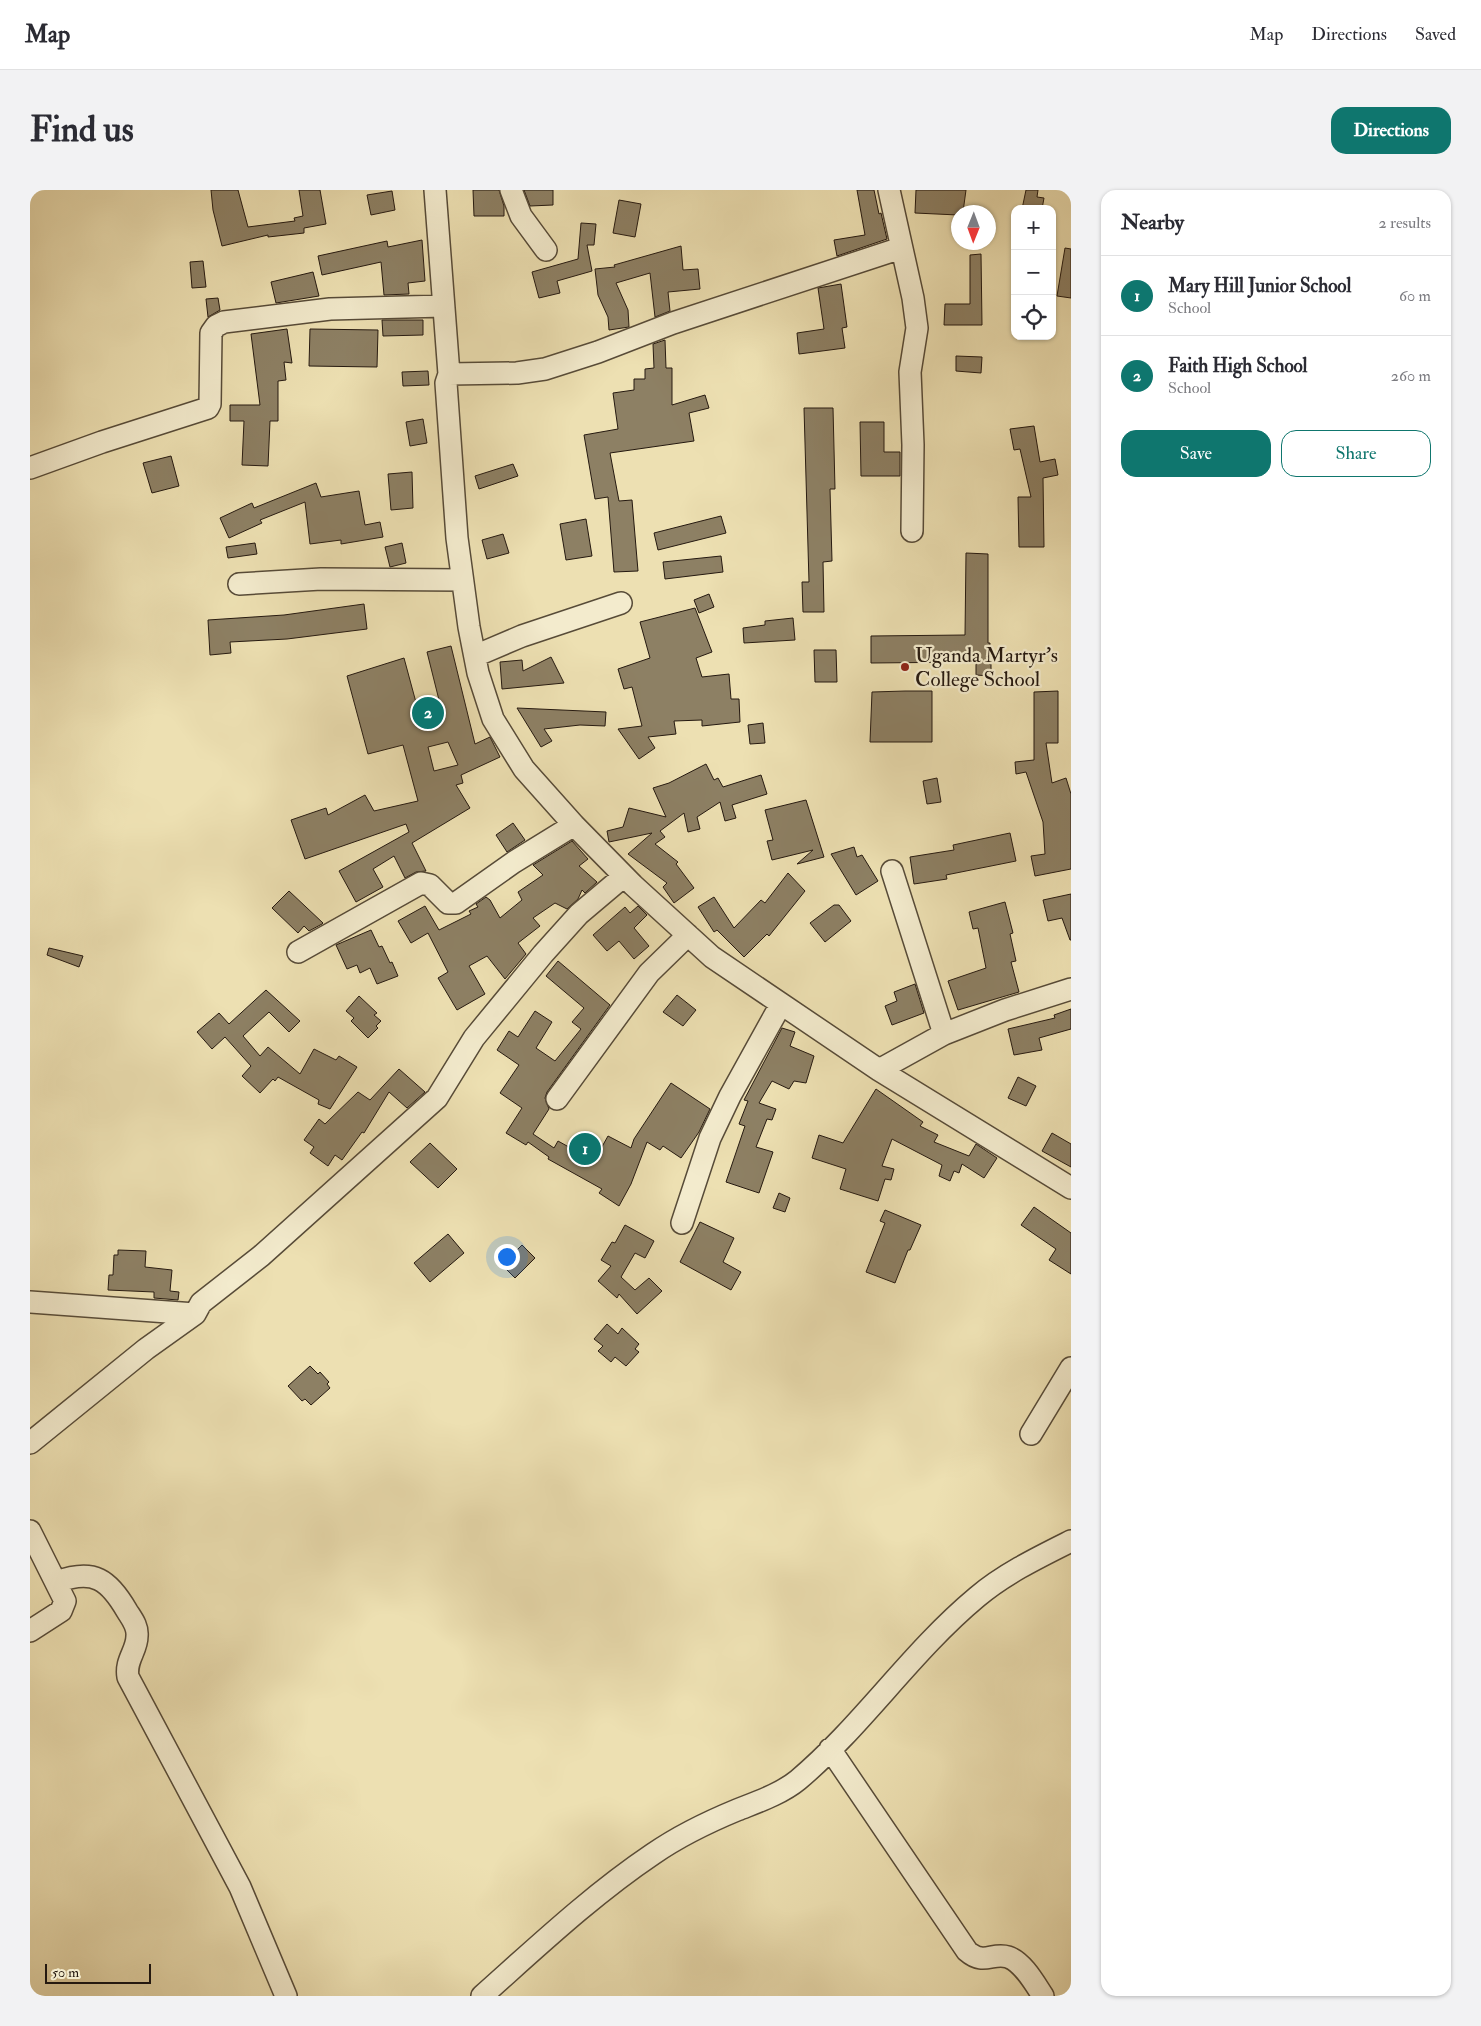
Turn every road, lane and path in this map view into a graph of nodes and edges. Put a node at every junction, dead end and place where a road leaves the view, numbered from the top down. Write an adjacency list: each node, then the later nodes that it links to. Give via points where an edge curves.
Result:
1 (435, 190): 6 (street)
2 (511, 190): 5 (street, via 521,216)
3 (889, 190): 4 (street)
4 (902, 248): 7 (street, via 545,368 517,373); 9 (street, via 917,328 910,372)
5 (546, 250)
6 (443, 306): 7 (street); 8 (street, via 330,308 224,322 211,333 208,408)
7 (449, 374): 10 (street, via 446,383)
8 (30, 468)
9 (912, 531)
10 (462, 580): 11 (street, via 321,579); 13 (street)
11 (239, 584)
12 (621, 603): 13 (street, via 522,636)
13 (475, 656): 14 (street, via 493,719 524,770)
14 (574, 825): 16 (street); 18 (street, via 456,903 448,903 430,885 421,883)
15 (892, 871): 21 (street)
16 (624, 876): 17 (street); 27 (street, via 579,914 537,961 474,1038 437,1098 261,1256 201,1303)
17 (688, 935): 20 (street, via 712,957); 23 (street, via 649,973)
18 (298, 952)
19 (1071, 989): 21 (street)
20 (780, 1004): 22 (street); 25 (street, via 710,1138)
21 (944, 1034): 22 (street)
22 (879, 1070): 24 (street)
23 (557, 1099)
24 (1071, 1188)
25 (682, 1223)
26 (30, 1302): 27 (street)
27 (195, 1314): 30 (street, via 146,1349)
28 (1071, 1368): 29 (street)
29 (1031, 1434)
30 (30, 1443)
31 (30, 1531): 33 (street)
32 (1071, 1542): 35 (street, via 1033,1560 977,1596)
33 (57, 1582): 34 (street, via 65,1601 61,1611); 36 (street, via 83,1577 108,1584 137,1626 136,1646 128,1661 128,1677 240,1887)
34 (30, 1632)
35 (830, 1749): 37 (street, via 796,1782 710,1822 654,1853 575,1913); 38 (street, via 966,1950 978,1958 1015,1960)
36 (286, 1996)
37 (482, 1996)
38 (1043, 1996)

